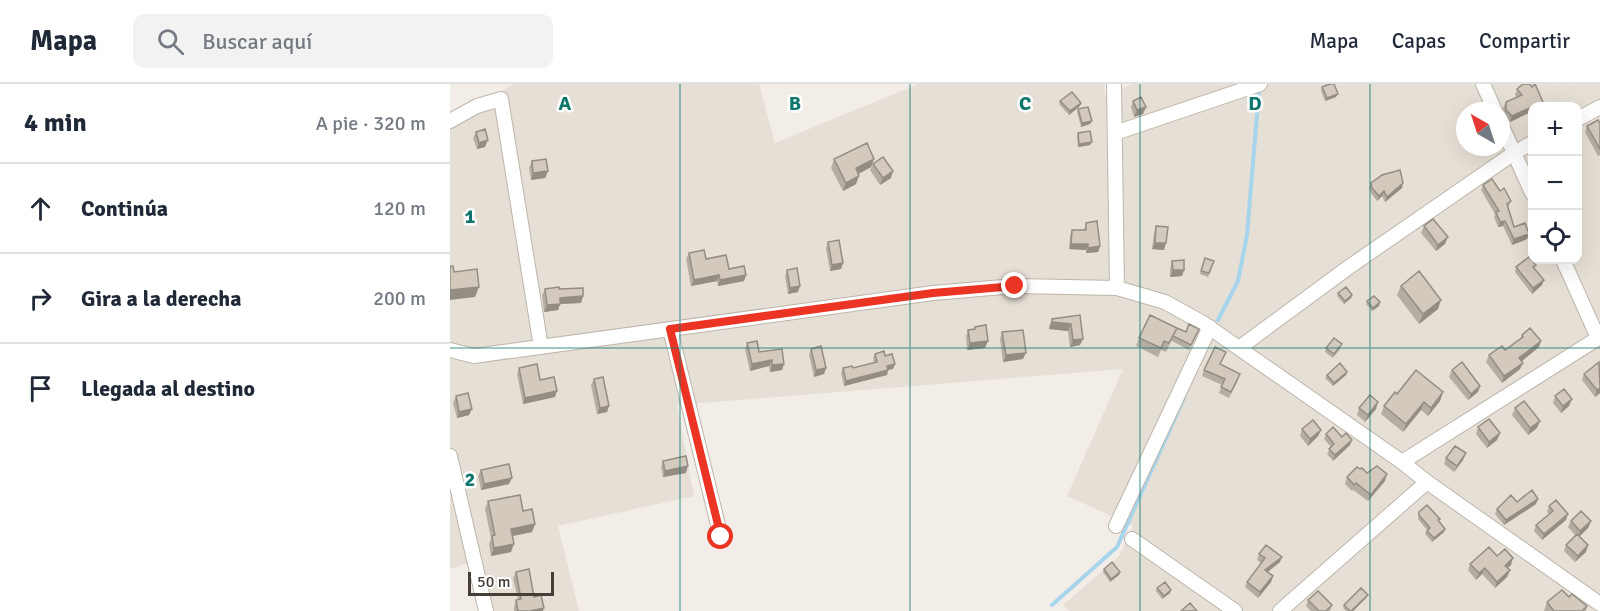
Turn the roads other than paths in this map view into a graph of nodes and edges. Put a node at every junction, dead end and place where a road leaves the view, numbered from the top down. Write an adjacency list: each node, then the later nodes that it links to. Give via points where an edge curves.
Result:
1 (1114, 84): 8 (street)
2 (1260, 84): 8 (street)
3 (1483, 84): 4 (street)
4 (1491, 102)
5 (1600, 106): 6 (street)
6 (1582, 117)
7 (450, 121): 18 (street, via 477,106 501,99)
8 (1115, 133): 14 (street)
9 (1510, 144): 11 (street)
10 (1528, 146): 11 (street)
11 (1514, 153): 12 (street); 19 (street)
12 (1528, 182)
13 (1565, 264): 17 (street)
14 (1117, 288): 15 (street, via 1165,302); 16 (street, via 1015,286 944,292)
15 (1210, 327): 19 (street); 25 (street)
16 (670, 329): 18 (street); 26 (street)
17 (1599, 338): 22 (street)
18 (541, 347): 20 (street, via 474,356)
19 (1239, 348): 22 (street)
20 (450, 350)
21 (450, 456): 24 (street)
22 (1402, 462): 23 (street)
23 (1427, 482): 28 (street); 31 (street)
24 (453, 484): 29 (street)
25 (1116, 526)
26 (721, 537)
27 (1132, 539): 30 (street)
28 (1600, 604)
29 (486, 611)
30 (1235, 611)
31 (1280, 611)

